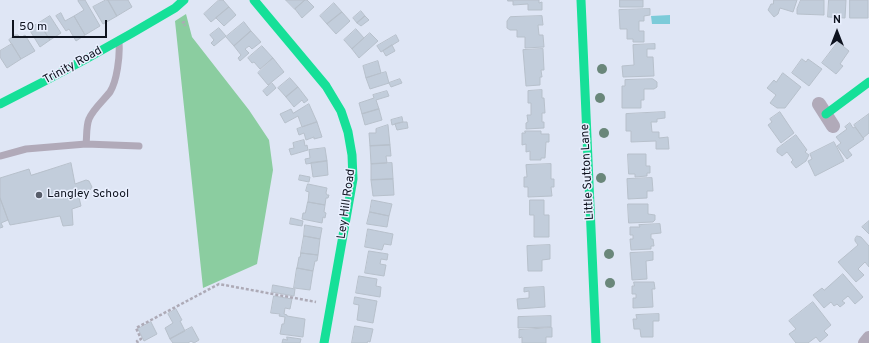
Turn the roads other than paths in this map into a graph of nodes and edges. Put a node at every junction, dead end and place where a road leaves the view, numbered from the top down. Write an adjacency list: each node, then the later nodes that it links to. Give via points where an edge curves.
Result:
1 (184, 0): 4 (street, Trinity Road, via 175,8)
2 (254, 0): 12 (street, Ley Hill Road, via 326,86 341,111 348,132 353,179)
3 (581, 0): 13 (street, Little Sutton Lane)
4 (118, 41): 6 (street, Trinity Road); 8 (lane, via 120,52 111,90 89,120)
5 (869, 82): 7 (street)
6 (0, 104)
7 (826, 115)
8 (86, 144): 9 (lane); 10 (lane, via 26,149)
9 (139, 146)
10 (0, 156)
11 (869, 338): 14 (street)
12 (324, 343)
13 (596, 343)
14 (865, 343)

